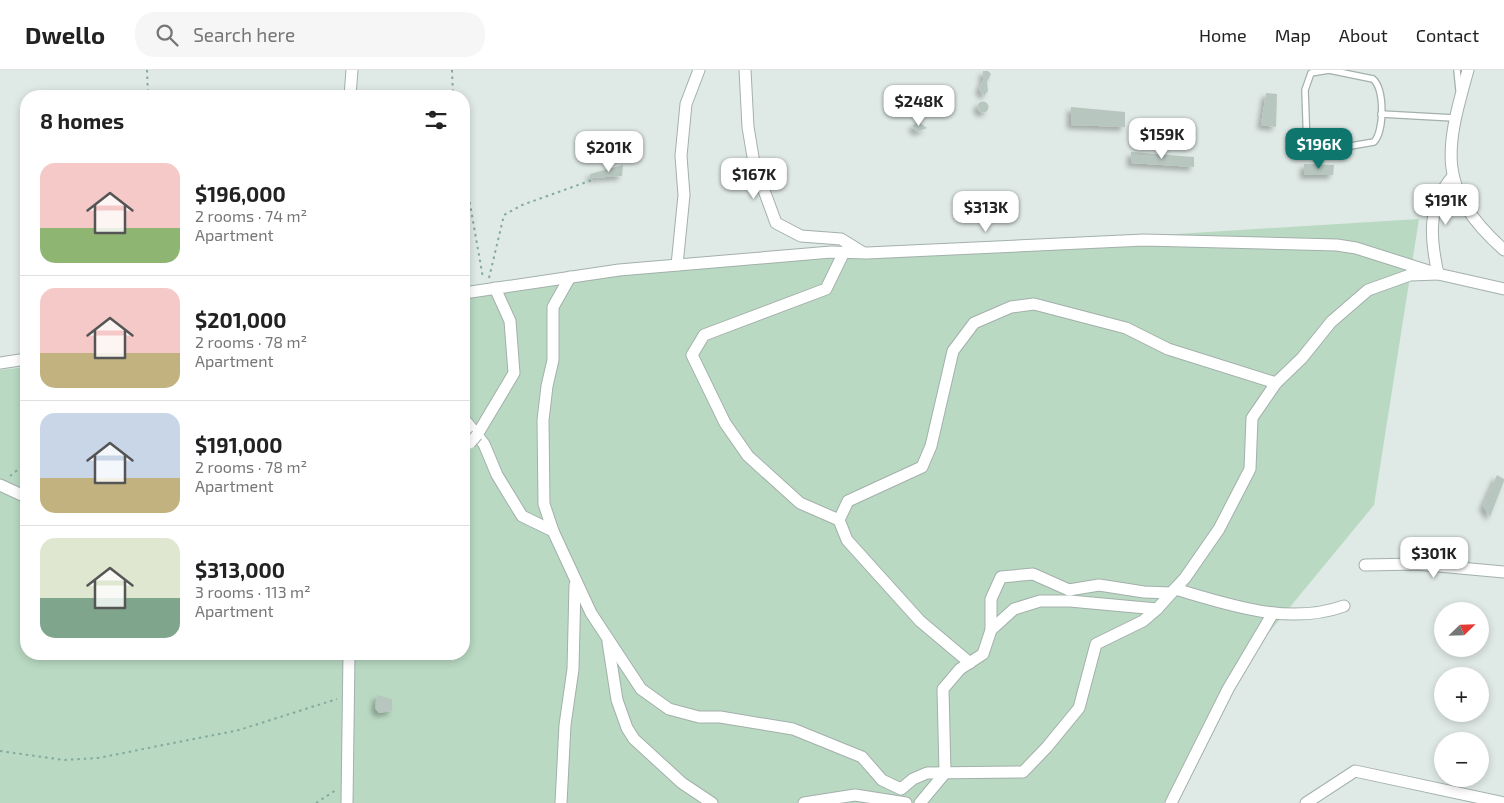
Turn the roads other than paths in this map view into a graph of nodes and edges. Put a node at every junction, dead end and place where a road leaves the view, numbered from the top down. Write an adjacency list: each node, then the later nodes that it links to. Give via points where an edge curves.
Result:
1 (352, 70): 6 (street)
2 (699, 70): 14 (street, via 686,104 680,156 684,195)
3 (745, 70): 13 (street, via 754,163 776,223 801,236 841,239)
4 (1457, 70): 7 (lane)
5 (1468, 70): 7 (street)
6 (350, 90)
7 (1459, 98): 9 (street)
8 (1381, 114): 8 (lane, via 1379,136 1374,142 1328,150 1307,147 1305,90 1311,73 1329,70 1373,79 1382,93); 9 (lane)
9 (1454, 118): 10 (street, via 1450,145)
10 (1453, 176): 11 (street, via 1465,208); 15 (street, via 1441,190 1435,204 1432,246)
11 (1504, 250)
12 (844, 252): 13 (street); 14 (street); 27 (street, via 826,289 704,335 692,355 725,423 748,456 800,503)
13 (863, 252): 15 (street, via 1144,240 1294,243 1356,248)
14 (677, 265): 16 (street)
15 (1438, 274): 18 (street); 22 (street, via 1410,275 1368,290 1331,322 1302,358)
16 (570, 277): 17 (street); 28 (street, via 553,307 553,360 544,420 544,504)
17 (491, 289): 19 (street); 24 (street, via 510,321 514,373)
18 (1504, 289)
19 (470, 292)
20 (20, 359): 21 (street)
21 (0, 363)
22 (1276, 383): 27 (street, via 1168,349 1126,328 1034,304 1011,307 974,324 953,350 931,446 922,467 848,501); 32 (street, via 1252,418 1250,469 1219,529)
23 (470, 426): 28 (street, via 484,444 497,475 522,516)
24 (470, 442)
25 (0, 484): 26 (street)
26 (20, 495)
27 (840, 520): 39 (street, via 847,540 920,621)
28 (553, 531): 31 (street)
29 (1365, 565): 30 (street, via 1416,564)
30 (1504, 572)
31 (576, 583): 37 (street); 43 (street, via 573,669 565,725)
32 (1175, 589): 34 (street); 35 (street, via 1243,609); 36 (street, via 1172,593 1144,592 1099,585 1069,590 1033,574 1001,577 991,599)
33 (1344, 606): 35 (street, via 1328,612)
34 (1158, 610): 36 (street, via 1040,601 1014,609); 40 (street, via 1096,644 1079,708 1023,772)
35 (1273, 613): 48 (street, via 1228,690)
36 (992, 630): 39 (street, via 983,654)
37 (608, 641): 40 (street, via 641,689 669,709 699,717 720,717 793,729 862,757 882,780 901,789 927,773); 44 (street, via 617,700 634,739 682,783)
38 (349, 660): 42 (street)
39 (970, 662): 40 (street, via 943,689)
40 (945, 773): 47 (street)
41 (1307, 802): 49 (street, via 1354,771)
42 (347, 803)
43 (560, 803)
44 (712, 803)
45 (804, 803): 46 (street, via 854,795)
46 (906, 803)
47 (920, 803)
48 (1171, 803)
49 (1504, 803)

